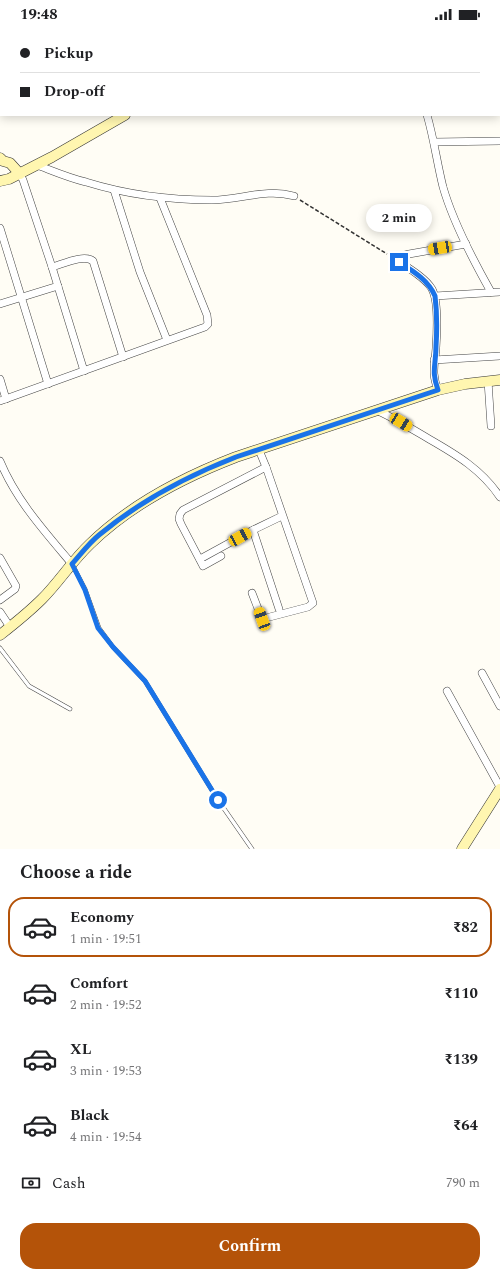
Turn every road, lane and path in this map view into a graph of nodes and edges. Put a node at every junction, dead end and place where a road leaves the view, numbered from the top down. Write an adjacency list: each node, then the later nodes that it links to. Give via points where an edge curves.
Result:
1 (123, 116): 8 (street)
2 (427, 116): 4 (street)
3 (500, 141): 4 (street)
4 (434, 142): 16 (street, via 447,200)
5 (0, 150): 7 (street, via 9,158)
6 (0, 158): 7 (street)
7 (10, 163): 9 (street)
8 (37, 165): 9 (street); 12 (street)
9 (20, 174): 10 (street); 18 (street)
10 (4, 180): 11 (street, via 4,186)
11 (0, 188)
12 (114, 190): 14 (street); 25 (street, via 140,272)
13 (294, 196): 14 (street, via 277,192 221,200); 17 (path)
14 (160, 198): 25 (street, via 208,320 205,327)
15 (0, 228): 23 (street)
16 (466, 244): 17 (street); 20 (street)
17 (394, 258): 22 (street, via 432,288)
18 (52, 266): 19 (street); 27 (street, via 83,258 93,261)
19 (58, 286): 23 (street); 29 (street)
20 (491, 292): 21 (street); 22 (street)
21 (500, 292)
22 (435, 296): 28 (street)
23 (21, 298): 24 (street); 33 (street)
24 (0, 304)
25 (167, 340): 27 (street)
26 (500, 356): 28 (street)
27 (123, 357): 29 (street)
28 (434, 360): 34 (street)
29 (84, 371): 33 (street)
30 (0, 379): 35 (street)
31 (500, 380): 32 (street)
32 (488, 381): 34 (street); 37 (street)
33 (48, 384): 35 (street)
34 (436, 390): 36 (street)
35 (3, 400)
36 (378, 410): 38 (street); 41 (street, via 468,463 487,480)
37 (492, 426)
38 (259, 450): 40 (street); 47 (street, via 209,467 156,495 99,535)
39 (0, 461): 47 (street, via 13,488)
40 (266, 467): 42 (street); 46 (street, via 198,501 180,514 181,524)
41 (500, 497)
42 (282, 516): 43 (street); 48 (street, via 313,603 308,607 262,619)
43 (253, 530): 46 (street); 50 (street)
44 (221, 556): 46 (street, via 203,566)
45 (0, 558): 49 (street, via 16,586)
46 (200, 559)
47 (72, 564): 52 (street, via 41,600); 60 (lane, via 83,585 98,628 145,681 218,800)
48 (252, 593)
49 (0, 600)
50 (279, 609)
51 (0, 612): 52 (street)
52 (10, 627): 53 (street)
53 (0, 635)
54 (0, 648): 58 (lane, via 29,686)
55 (482, 673): 57 (street)
56 (447, 691): 59 (street)
57 (500, 706)
58 (70, 709)
59 (500, 788): 61 (street)
60 (252, 849)
61 (462, 849)

